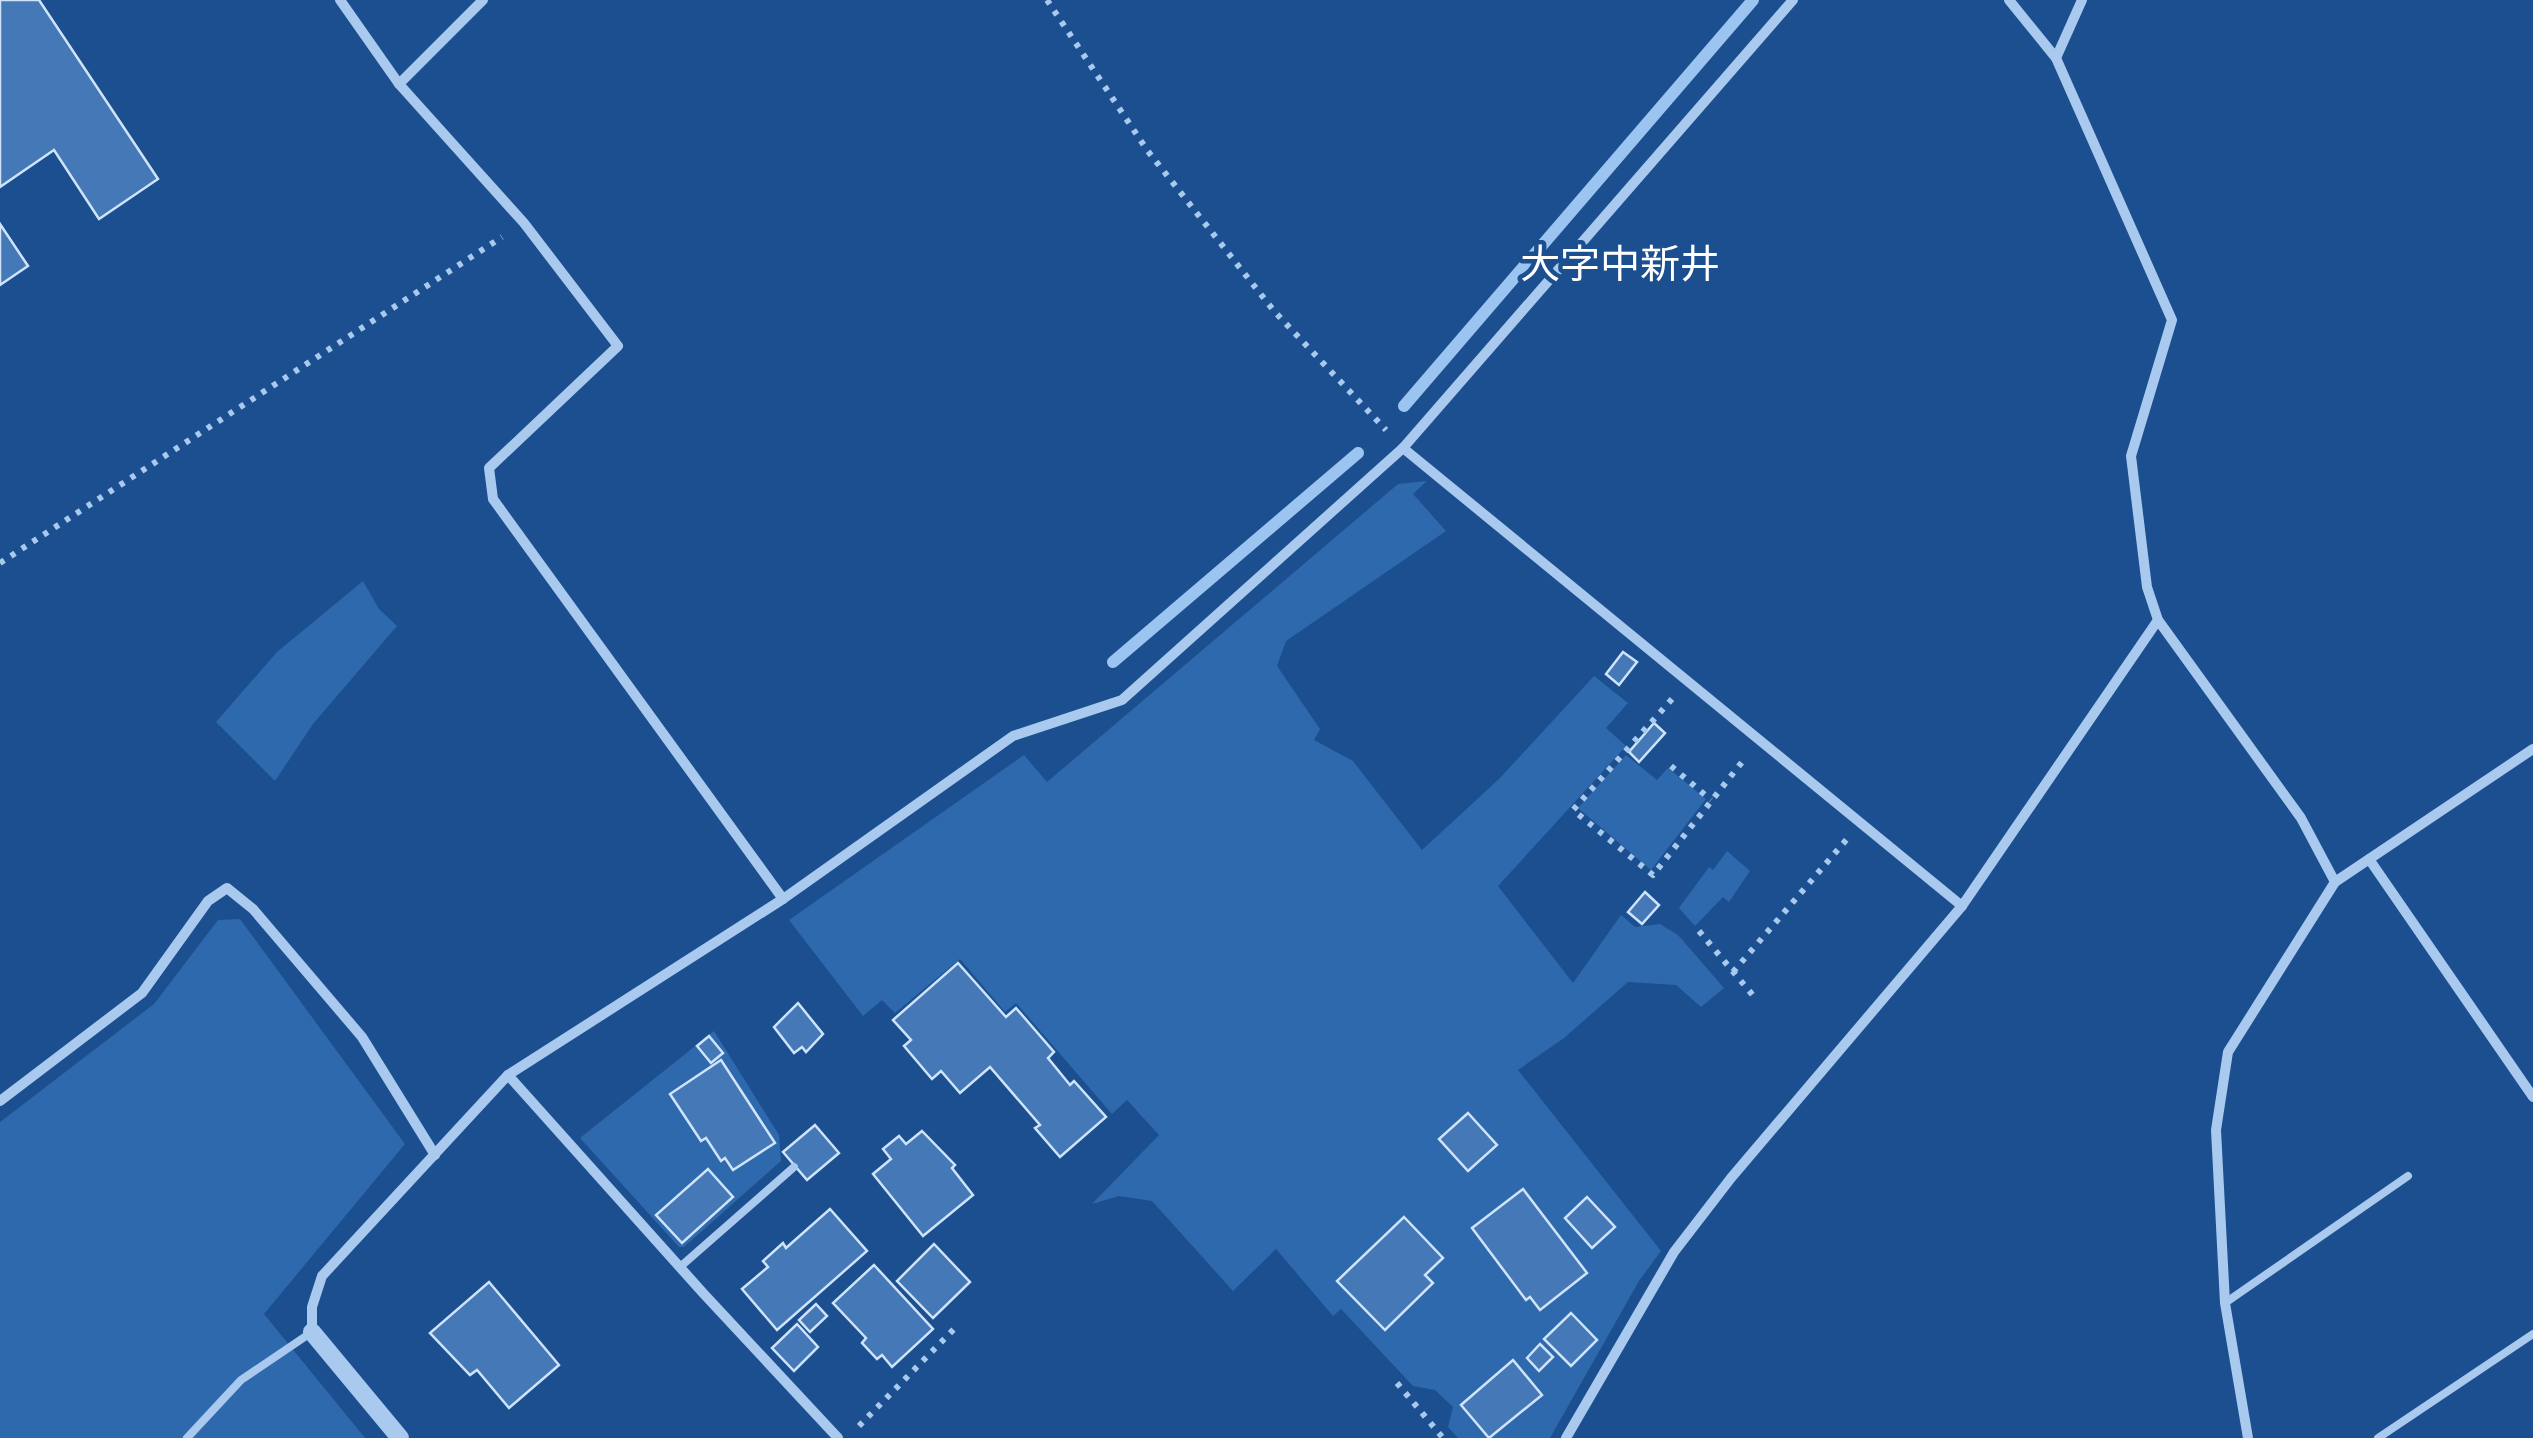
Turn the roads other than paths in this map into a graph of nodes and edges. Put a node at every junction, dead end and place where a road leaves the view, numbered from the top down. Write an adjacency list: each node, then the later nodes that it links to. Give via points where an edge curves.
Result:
1 (340, 0): 7 (street)
2 (483, 0): 7 (street)
3 (1793, 0): 8 (street)
4 (2010, 0): 6 (street)
5 (2082, 0): 6 (street)
6 (2056, 58): 9 (street, via 2172,320 2131,456 2147,587)
7 (399, 84): 13 (street, via 524,223 618,346 489,468 493,499)
8 (1403, 448): 13 (street, via 1122,700 1013,736); 14 (street)
9 (2158, 620): 12 (street, via 2301,818); 14 (street)
10 (2532, 752): 11 (street)
11 (2369, 859): 12 (street); 16 (street)
12 (2335, 882): 22 (street, via 2228,1052 2216,1130)
13 (782, 899): 15 (street)
14 (1962, 906): 28 (street, via 1674,1252)
15 (508, 1075): 18 (street); 21 (street)
16 (2533, 1098)
17 (0, 1101): 18 (street, via 142,993 208,901 227,888 253,909 362,1037)
18 (434, 1155): 23 (street, via 322,1276)
19 (794, 1167): 21 (lane)
20 (2408, 1176): 22 (lane)
21 (680, 1268): 27 (street)
22 (2226, 1303): 29 (street)
23 (312, 1332): 25 (lane, via 242,1380); 26 (street)
24 (2533, 1334): 30 (lane)
25 (187, 1438)
26 (400, 1438)
27 (838, 1438)
28 (1566, 1438)
29 (2248, 1438)
30 (2378, 1438)

